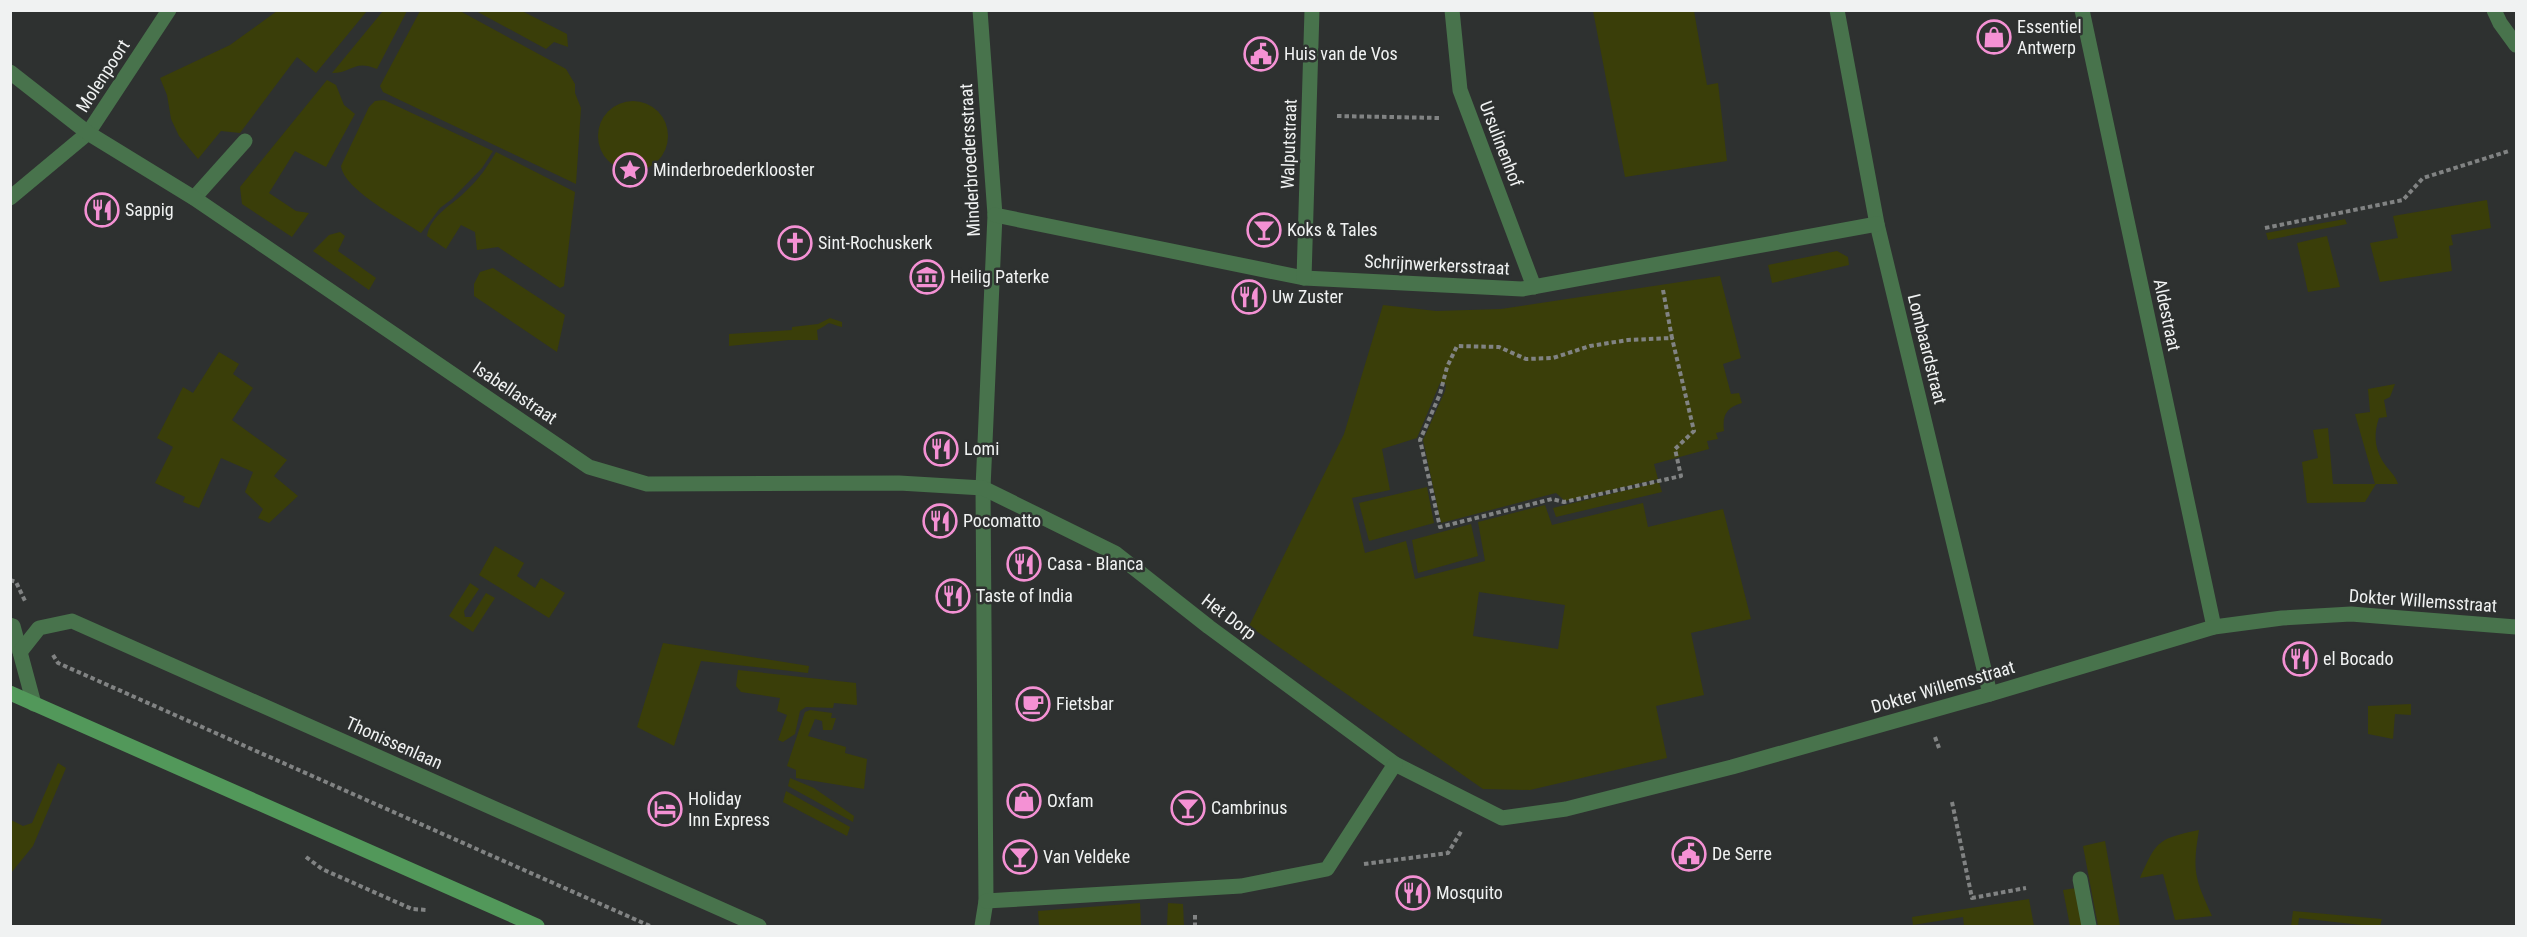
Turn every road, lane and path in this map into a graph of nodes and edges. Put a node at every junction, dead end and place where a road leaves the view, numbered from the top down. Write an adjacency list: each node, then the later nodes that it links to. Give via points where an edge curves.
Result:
1 (169, 10): 12 (street, Molenpoort)
2 (980, 10): 17 (street, Minderbroedersstraat)
3 (1312, 10): 10 (street, Walputstraat)
4 (1452, 10): 11 (street, Ursulinenhof, via 1460,90)
5 (1837, 10): 18 (street, Lombaardstraat)
6 (2082, 10): 28 (street, Aldestraat)
7 (2494, 10): 8 (street)
8 (2517, 45)
9 (10, 72): 12 (street, Isabellastraat)
10 (1309, 116): 11 (path); 21 (street, Walputstraat)
11 (1471, 118): 22 (street, Ursulinenhof)
12 (88, 133): 15 (street, Molenpoort); 16 (street, Isabellastraat)
13 (245, 141): 16 (street)
14 (2509, 152): 19 (path, via 2423,178 2403,200)
15 (10, 198)
16 (194, 198): 24 (street, Isabellastraat, via 589,467 647,484 899,483)
17 (995, 215): 21 (street, Schrijnwerkersstraat); 24 (street, Minderbroedersstraat)
18 (1877, 224): 20 (street, Schrijnwerkersstraat); 33 (street, Lombaardstraat)
19 (2265, 228)
20 (1659, 265): 22 (street, Schrijnwerkersstraat); 23 (path)
21 (1304, 278): 22 (street, Schrijnwerkersstraat)
22 (1534, 287)
23 (1672, 338): 23 (path, via 1628,340 1526,359 1498,347 1457,346 1420,440 1440,526 1552,499 1564,502 1681,476 1675,449 1694,431)
24 (983, 488): 35 (street, Het Dorp, via 1115,554); 41 (street)
25 (10, 580): 26 (path)
26 (16, 582)
27 (10, 625): 30 (street)
28 (2214, 627): 29 (street, Dokter Willemsstraat, via 2351,614); 33 (street, Dokter Willemsstraat)
29 (2517, 627)
30 (20, 652): 34 (street); 44 (street, Thonissenlaan, via 39,628 72,621)
31 (58, 663): 43 (path)
32 (10, 693): 34 (main road)
33 (1990, 694): 37 (street, Dokter Willemsstraat, via 1566,809 1502,818)
34 (34, 704): 42 (main road)
35 (1395, 764): 37 (street, Dokter Willemsstraat); 38 (street)
36 (1952, 802): 40 (path, via 1972,898)
37 (1477, 806): 38 (path, via 1448,853)
38 (1327, 868): 41 (street, via 1240,886)
39 (2080, 879): 46 (street)
40 (2026, 888)
41 (986, 901): 45 (street)
42 (537, 927)
43 (650, 927)
44 (759, 927)
45 (982, 927)
46 (2089, 927)

